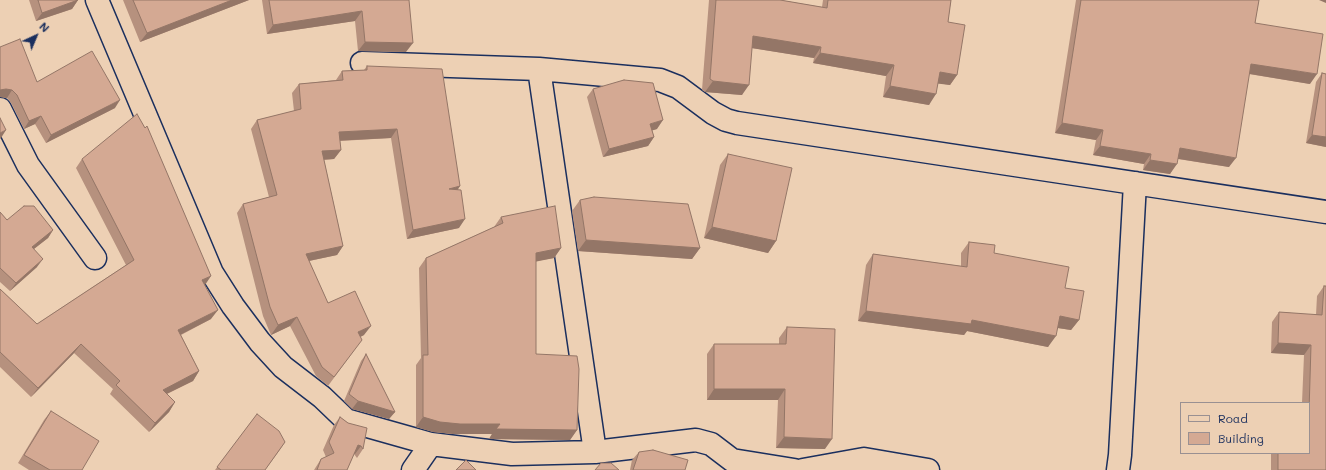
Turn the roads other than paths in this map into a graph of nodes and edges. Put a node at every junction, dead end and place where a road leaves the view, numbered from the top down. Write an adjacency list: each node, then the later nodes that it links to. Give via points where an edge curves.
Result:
1 (97, 0): 8 (street, via 212,273 260,342 283,367 322,397 346,420)
2 (362, 63): 3 (street)
3 (539, 69): 5 (street, via 669,82 713,113 737,123); 9 (street)
4 (0, 108): 7 (street, via 28,165)
5 (1135, 183): 6 (street); 14 (street)
6 (1326, 212)
7 (95, 258)
8 (431, 444): 9 (street, via 512,454); 10 (street)
9 (595, 452): 11 (street, via 696,440 711,444 732,460)
10 (414, 470)
11 (794, 470)
12 (803, 470): 13 (street, via 864,459)
13 (928, 470)
14 (1118, 470)

